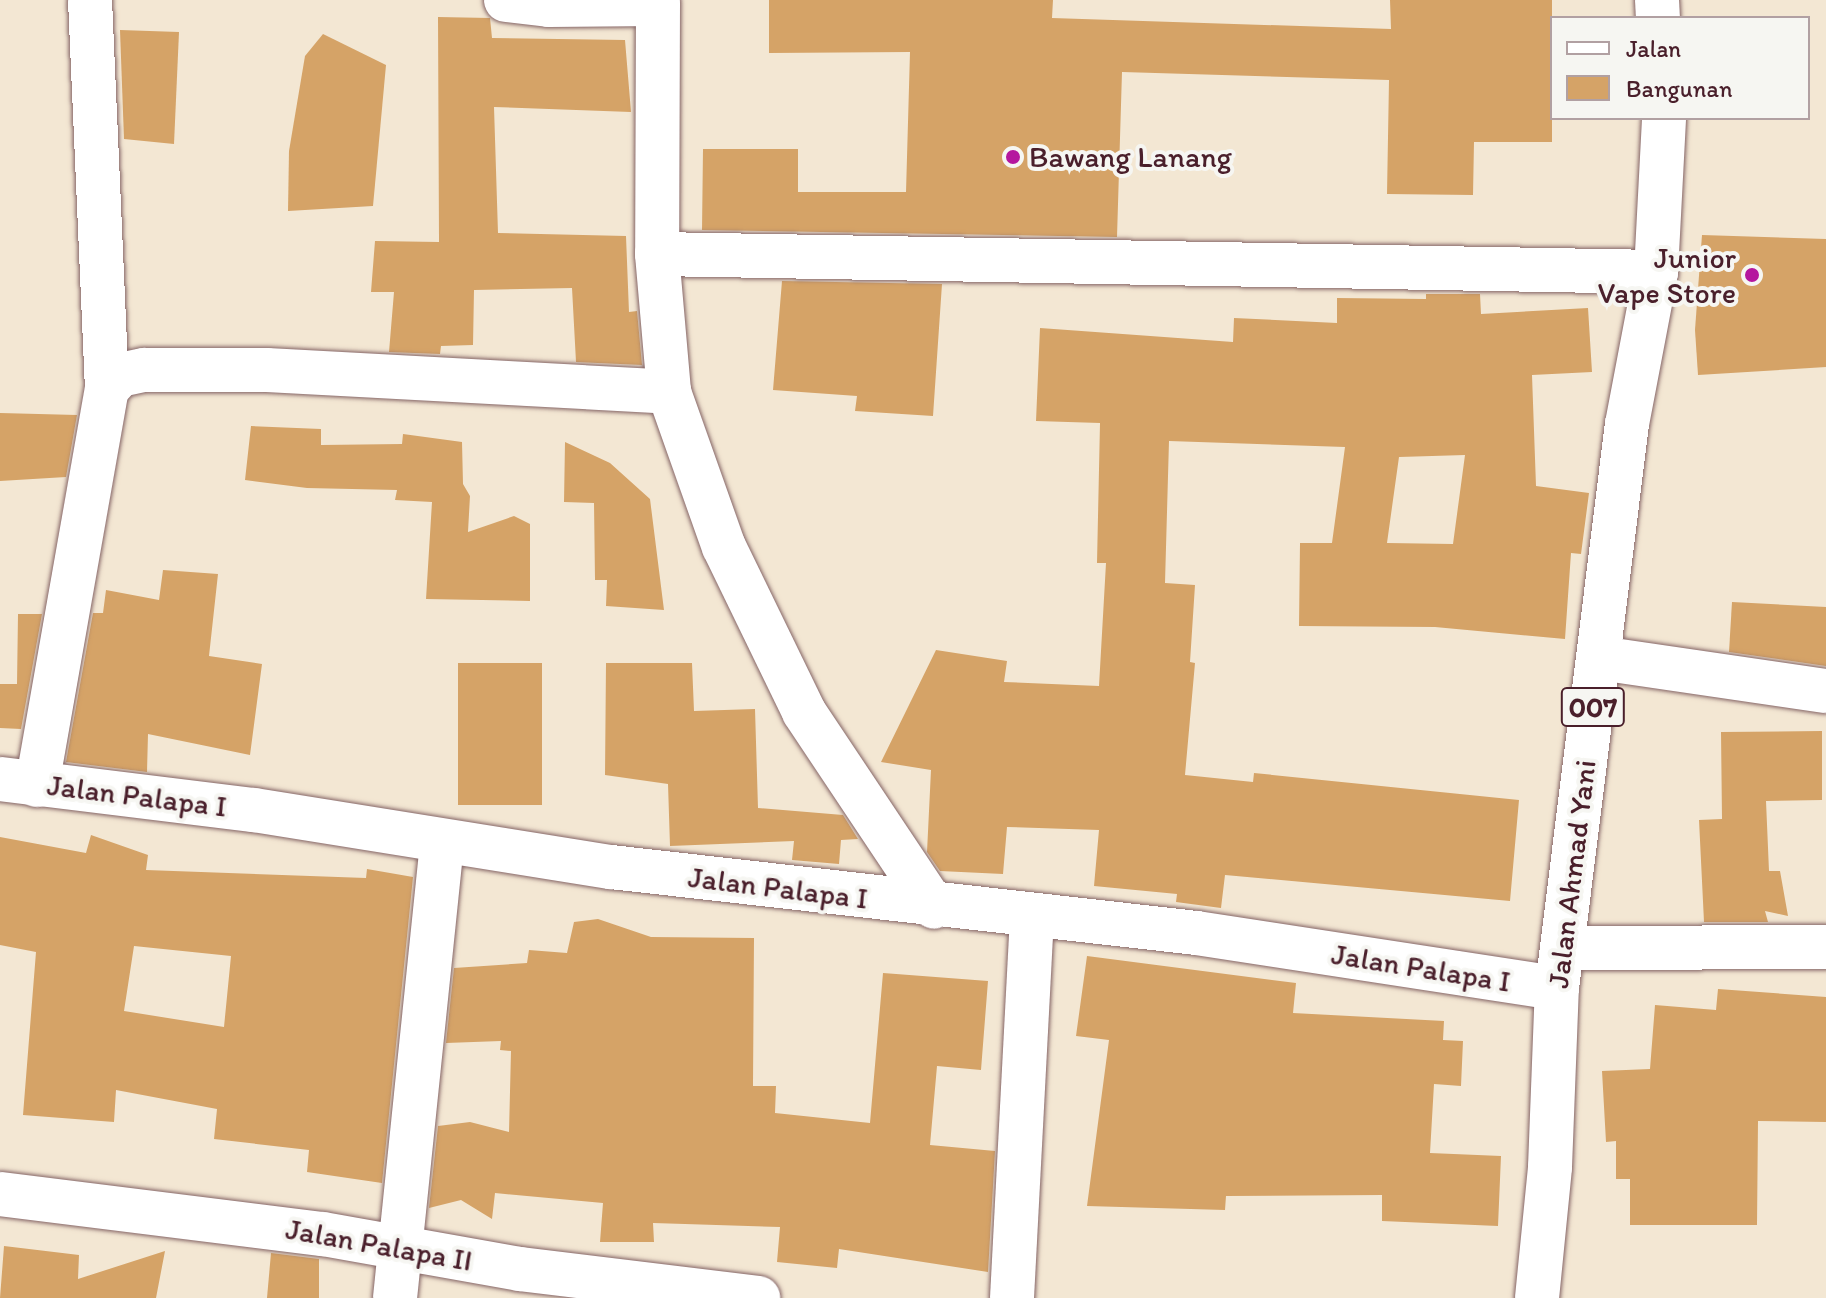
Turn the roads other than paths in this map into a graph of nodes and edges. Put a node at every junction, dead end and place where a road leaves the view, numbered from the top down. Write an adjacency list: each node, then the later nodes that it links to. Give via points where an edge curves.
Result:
1 (90, 0): 7 (street)
2 (506, 0): 3 (street, via 549,5)
3 (658, 2): 5 (street)
4 (1664, 120): 6 (street, Jalan Ahmad Yani / 007)
5 (657, 254): 6 (street); 8 (street)
6 (1656, 272): 9 (street, Jalan Ahmad Yani / 007, via 1627,424)
7 (107, 389): 8 (street, via 120,375 144,370 267,370); 11 (street)
8 (669, 392): 13 (street, via 724,547 804,712)
9 (1599, 658): 10 (street); 16 (street, Jalan Ahmad Yani / 007)
10 (1826, 691)
11 (18, 782): 12 (street, Jalan Palapa I, via 254,810)
12 (442, 841): 13 (street, Jalan Palapa I); 18 (street)
13 (934, 907): 14 (street, Jalan Palapa I)
14 (1032, 917): 16 (street, Jalan Palapa I); 21 (street)
15 (1826, 947): 16 (street, Jalan Palapa I)
16 (1559, 968): 22 (street, Jalan Ahmad Yani / 007, via 1550,1167)
17 (0, 1194): 18 (street, Jalan Palapa II)
18 (402, 1248): 19 (street); 20 (street, Jalan Palapa II, via 520,1269)
19 (395, 1298)
20 (758, 1298)
21 (1012, 1298)
22 (1537, 1298)

